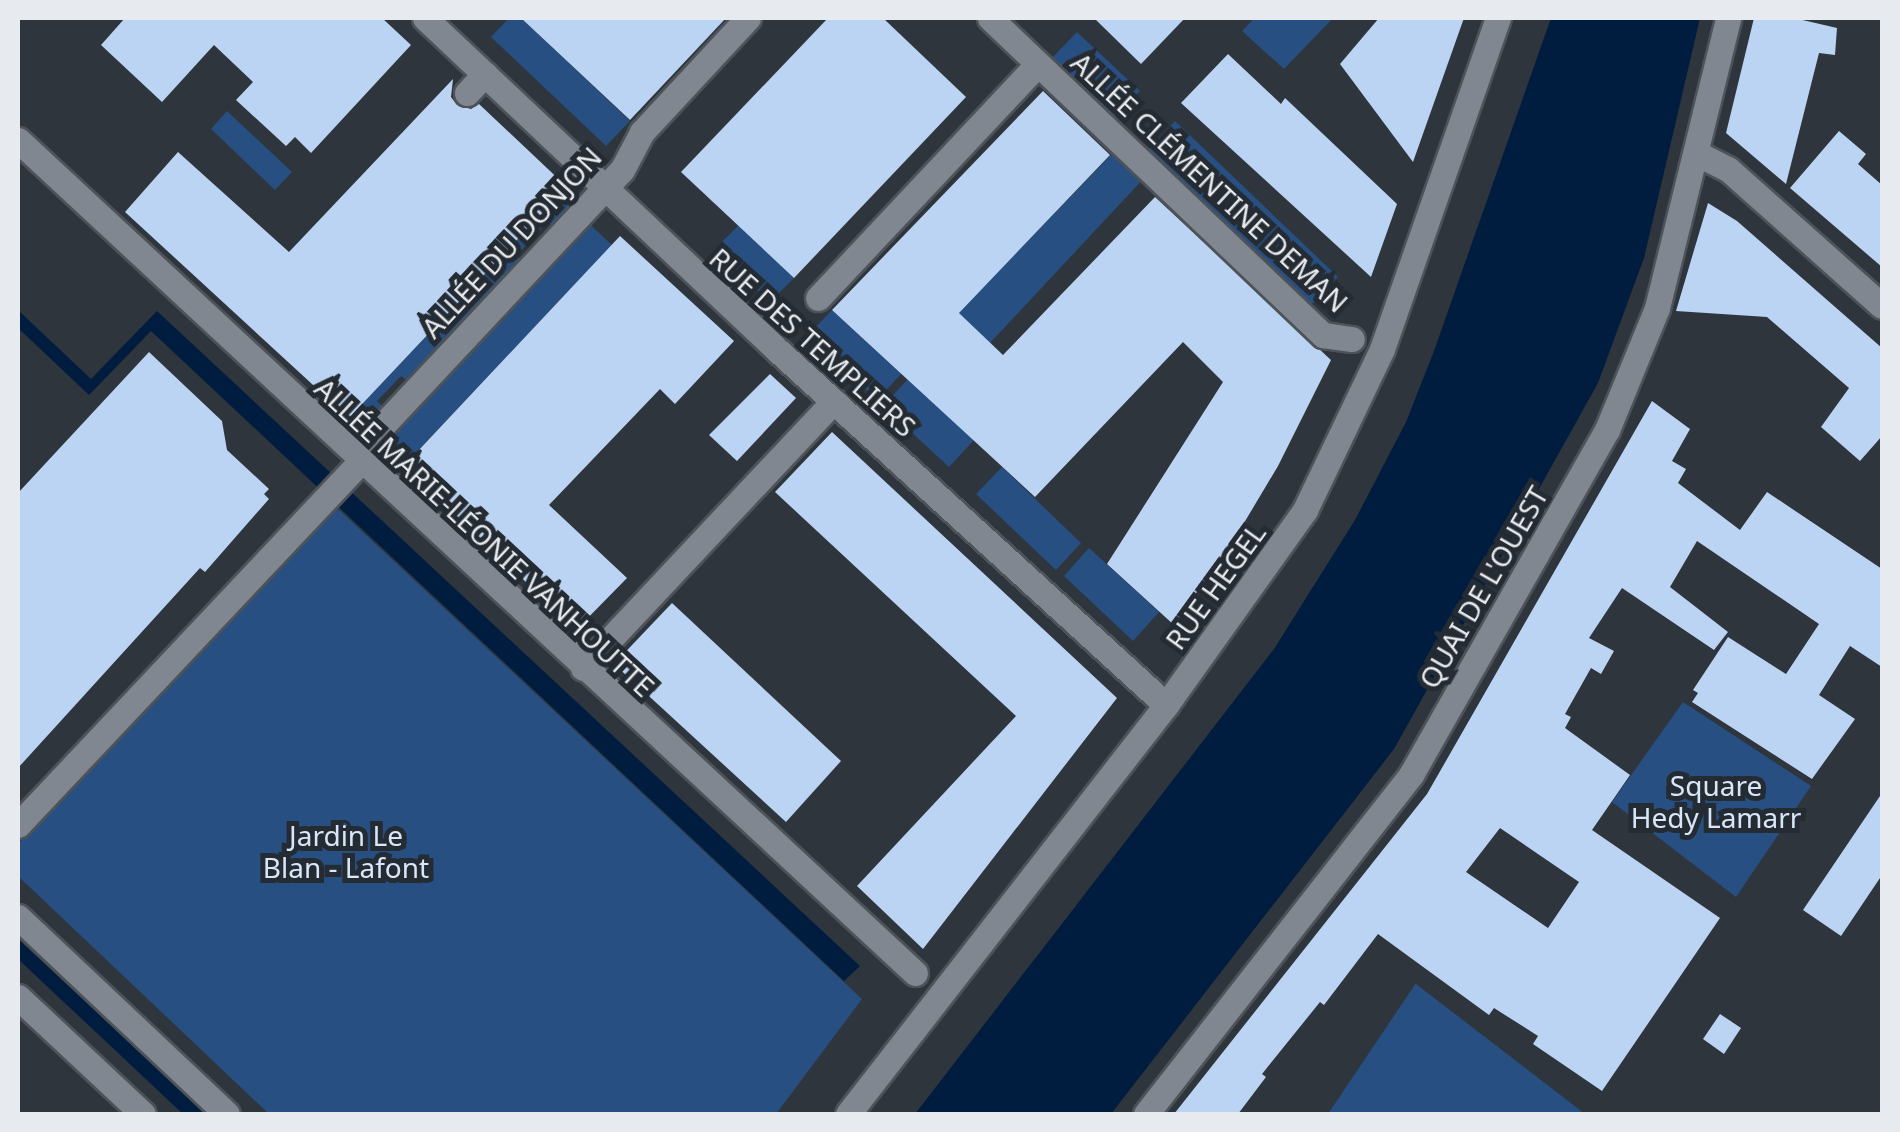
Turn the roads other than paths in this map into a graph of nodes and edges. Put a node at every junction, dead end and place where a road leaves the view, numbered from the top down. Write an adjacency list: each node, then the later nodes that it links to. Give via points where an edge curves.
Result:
1 (425, 18): 7 (street, RUE DES TEMPLIERS)
2 (748, 18): 11 (street, ALLÉE DU DONJON, via 642,132)
3 (990, 18): 6 (street, ALLÉE CLÉMENTINE DEMAN)
4 (1498, 18): 18 (street, RUE HEGEL, via 1382,349 1333,457 1275,556)
5 (1728, 18): 10 (street, QUAI DE L'OUEST)
6 (1038, 64): 12 (street); 14 (street, ALLÉE CLÉMENTINE DEMAN, via 1323,335)
7 (485, 74): 8 (street); 11 (street, RUE DES TEMPLIERS)
8 (468, 93)
9 (18, 140): 16 (street, ALLÉE MARIE-LÉONIE VANHOUTTE)
10 (1698, 154): 13 (street, via 1728,169); 26 (street, QUAI DE L'OUEST, via 1657,308 1616,412 1412,773)
11 (604, 189): 15 (street, RUE DES TEMPLIERS); 16 (street, ALLÉE DU DONJON, via 369,440)
12 (818, 298)
13 (1882, 306)
14 (1352, 339)
15 (834, 400): 17 (street); 18 (street, RUE DES TEMPLIERS)
16 (360, 462): 17 (street, ALLÉE MARIE-LÉONIE VANHOUTTE); 19 (street)
17 (583, 668): 21 (street, ALLÉE MARIE-LÉONIE VANHOUTTE)
18 (1166, 705): 25 (street, RUE HEGEL)
19 (18, 826)
20 (18, 917): 24 (street)
21 (915, 974)
22 (18, 997): 23 (street)
23 (143, 1114)
24 (228, 1114)
25 (848, 1114)
26 (1146, 1114)

